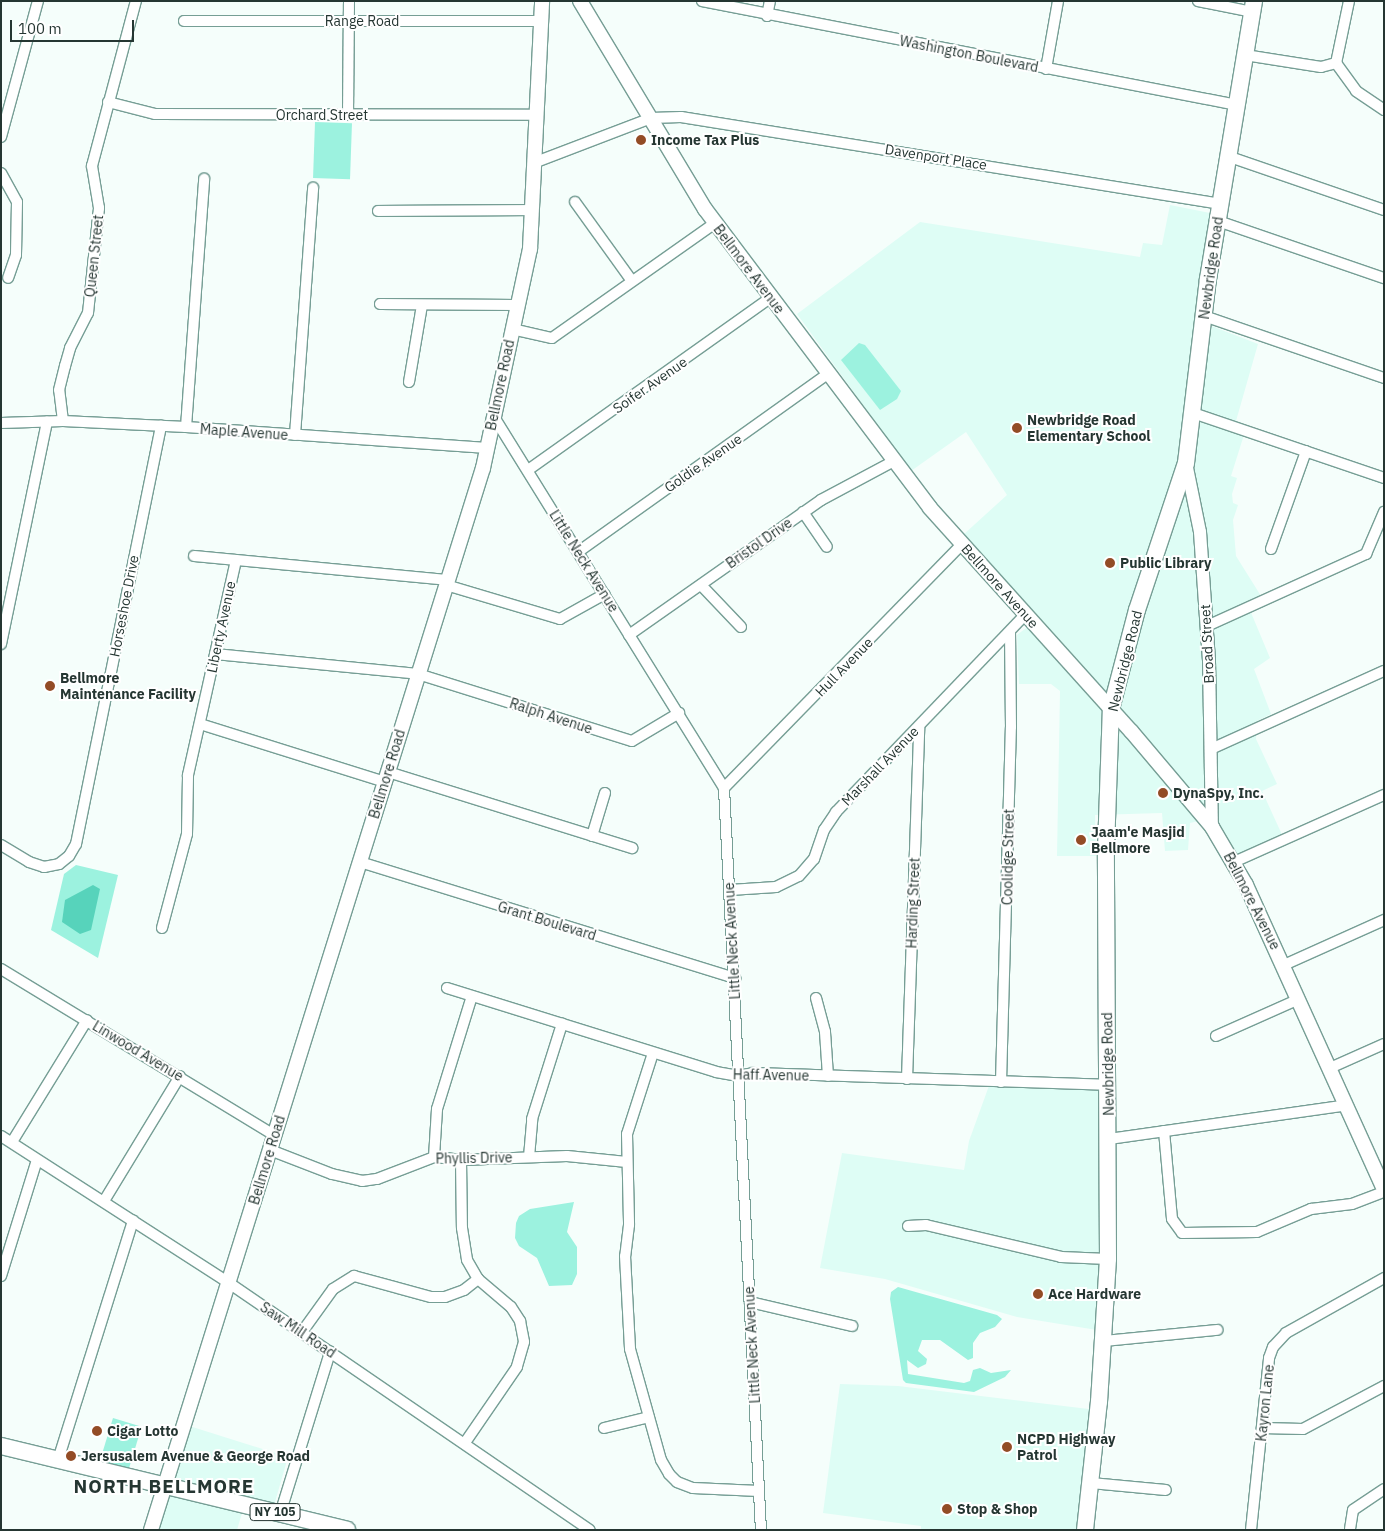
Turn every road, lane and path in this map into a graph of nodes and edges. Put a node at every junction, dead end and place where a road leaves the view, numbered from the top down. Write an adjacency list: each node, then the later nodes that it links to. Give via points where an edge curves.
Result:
1 (38, 1): 25 (street)
2 (136, 1): 19 (street, Queen Street)
3 (349, 1): 14 (street)
4 (542, 1): 15 (main road, Bellmore Road)
5 (580, 1): 24 (main road, Bellmore Avenue)
6 (702, 1): 12 (street, Washington Boulevard)
7 (770, 1): 12 (street)
8 (1058, 1): 18 (street)
9 (1198, 1): 11 (street)
10 (1349, 1): 17 (street)
11 (1253, 6): 16 (main road, Newbridge Road)
12 (767, 16): 18 (street, Washington Boulevard)
13 (184, 20): 14 (street, Range Road)
14 (349, 21): 15 (street, Range Road); 22 (street)
15 (541, 21): 23 (main road, Bellmore Road)
16 (1245, 55): 17 (street, via 1321,66); 20 (main road, Newbridge Road)
17 (1336, 63): 21 (street, via 1356,91)
18 (1046, 69): 20 (street, Washington Boulevard)
19 (108, 102): 22 (street, Orchard Street, via 155,114); 52 (street, Queen Street, via 92,166 99,208 88,313 64,366 59,390)
20 (1237, 106): 26 (main road, Newbridge Road)
21 (1384, 110)
22 (348, 115): 23 (street, Orchard Street)
23 (538, 115): 27 (main road, Bellmore Road)
24 (651, 118): 27 (street, Davenport Place); 32 (street, Davenport Place, via 681,117); 37 (main road, Bellmore Avenue)
25 (1, 137)
26 (1230, 157): 32 (main road, Newbridge Road); 34 (street)
27 (536, 162): 33 (main road, Bellmore Road)
28 (1, 173): 38 (street, via 17,202 16,255)
29 (204, 179): 56 (street)
30 (313, 188): 57 (street)
31 (575, 202): 40 (street)
32 (1221, 204): 36 (main road, Newbridge Road)
33 (533, 210): 35 (street); 44 (main road, Bellmore Road, via 530,249)
34 (1384, 210)
35 (378, 211)
36 (1218, 221): 39 (street); 45 (main road, Newbridge Road)
37 (715, 223): 40 (street); 41 (main road, Bellmore Avenue)
38 (8, 278)
39 (1384, 278)
40 (632, 282): 46 (street, via 552,338)
41 (770, 298): 47 (main road, Bellmore Avenue); 62 (street, Soifer Avenue)
42 (380, 304): 43 (street)
43 (422, 305): 44 (street); 49 (street)
44 (516, 305): 46 (main road, Bellmore Road)
45 (1204, 316): 48 (street); 50 (main road, Newbridge Road)
46 (512, 329): 51 (main road, Bellmore Road)
47 (828, 374): 60 (main road, Bellmore Avenue); 69 (street, Goldie Avenue)
48 (1384, 378)
49 (409, 382)
50 (1193, 412): 59 (street); 61 (main road, Newbridge Road)
51 (494, 417): 58 (main road, Bellmore Road); 62 (street, Little Neck Avenue)
52 (63, 421): 53 (street, Maple Avenue); 55 (street, Maple Avenue)
53 (46, 422): 54 (street, Maple Avenue); 80 (street)
54 (1, 423)
55 (161, 426): 56 (street, Maple Avenue); 95 (street, Horseshoe Drive, via 76,844 70,856 59,864 44,867)
56 (186, 428): 57 (street, Maple Avenue)
57 (295, 435): 58 (street, Maple Avenue)
58 (487, 448): 72 (main road, Bellmore Road)
59 (1306, 451): 63 (street); 68 (street)
60 (894, 461): 64 (street, Bristol Drive); 66 (main road, Bellmore Avenue)
61 (1186, 463): 76 (street, Broad Street, via 1200,532); 84 (main road, Newbridge Road, via 1137,610)
62 (528, 470): 69 (street, Little Neck Avenue)
63 (1384, 478)
64 (803, 512): 67 (street); 73 (street, Bristol Drive)
65 (1384, 512): 76 (street, via 1366,554)
66 (962, 544): 75 (main road, Bellmore Avenue); 90 (street, Hull Avenue)
67 (827, 547)
68 (1271, 549)
69 (578, 552): 74 (street, Little Neck Avenue)
70 (194, 556): 71 (street)
71 (236, 560): 72 (street); 81 (street, Liberty Avenue)
72 (447, 582): 74 (street, via 560,619); 83 (main road, Bellmore Road)
73 (701, 585): 77 (street); 79 (street, Bristol Drive)
74 (605, 594): 79 (street, Little Neck Avenue)
75 (1026, 614): 78 (street, Marshall Avenue); 84 (main road, Bellmore Avenue)
76 (1207, 626): 88 (street, Broad Street)
77 (741, 627)
78 (1010, 632): 87 (street, Marshall Avenue); 119 (street, Coolidge Street, via 1011,727)
79 (629, 635): 85 (street, Little Neck Avenue)
80 (1, 644)
81 (216, 654): 83 (street, Ralph Avenue); 86 (street, Liberty Avenue)
82 (1384, 671): 88 (street)
83 (418, 674): 85 (street, Ralph Avenue, via 632,741); 89 (main road, Bellmore Road)
84 (1111, 709): 93 (main road, Bellmore Avenue); 120 (main road, Newbridge Road, via 1106,849)
85 (679, 713): 90 (street, Little Neck Avenue)
86 (200, 724): 89 (street); 101 (street, Liberty Avenue, via 188,775 187,834)
87 (919, 727): 99 (street, Marshall Avenue, via 836,812 824,830 814,859 799,876 776,887); 118 (street, Harding Street)
88 (1211, 749): 93 (street, Broad Street)
89 (386, 777): 94 (street); 97 (main road, Bellmore Road)
90 (724, 788): 99 (street, Little Neck Avenue)
91 (605, 793): 94 (street)
92 (1384, 795): 98 (street)
93 (1212, 827): 98 (main road, Bellmore Avenue)
94 (592, 836): 96 (street)
95 (1, 845)
96 (632, 848)
97 (360, 862): 104 (street, Grant Boulevard); 123 (main road, Bellmore Road)
98 (1234, 862): 102 (main road, Bellmore Avenue)
99 (730, 890): 104 (street, Little Neck Avenue)
100 (1384, 920): 102 (street)
101 (162, 928)
102 (1284, 965): 108 (main road, Bellmore Avenue)
103 (1, 969): 109 (street, Linwood Avenue)
104 (735, 978): 116 (street, Little Neck Avenue)
105 (447, 988): 106 (street, Haff Avenue)
106 (472, 996): 110 (street, Haff Avenue); 128 (street, via 437,1109)
107 (816, 998): 117 (street, via 825,1032)
108 (1300, 999): 111 (street); 114 (main road, Bellmore Avenue)
109 (87, 1020): 115 (street, Linwood Avenue); 126 (street)
110 (562, 1024): 113 (street, Haff Avenue); 129 (street, via 532,1119)
111 (1216, 1036)
112 (1384, 1044): 114 (street)
113 (653, 1053): 116 (street, Haff Avenue); 132 (street, via 627,1134)
114 (1330, 1068): 121 (main road, Bellmore Avenue)
115 (180, 1076): 123 (street, Linwood Avenue); 135 (street)
116 (739, 1076): 117 (street, Haff Avenue, via 753,1073); 143 (street, Little Neck Avenue)
117 (828, 1076): 118 (street, Haff Avenue)
118 (907, 1079): 119 (street, Haff Avenue)
119 (1001, 1082): 120 (street, Haff Avenue)
120 (1108, 1085): 125 (main road, Newbridge Road)
121 (1347, 1105): 122 (street); 133 (main road, Bellmore Avenue)
122 (1164, 1131): 125 (street); 134 (street, via 1172,1219 1182,1233 1257,1232 1311,1209 1352,1204)
123 (274, 1135): 127 (main road, Bellmore Road)
124 (1, 1136): 126 (street, Saw Mill Road)
125 (1109, 1139): 138 (main road, Newbridge Road)
126 (12, 1142): 130 (street, Saw Mill Road)
127 (270, 1150): 128 (street, Phyllis Drive, via 332,1174 362,1181 377,1179); 142 (main road, Bellmore Road)
128 (434, 1157): 131 (street, Phyllis Drive)
129 (530, 1157): 131 (street, Phyllis Drive); 132 (street, Phyllis Drive, via 567,1156)
130 (38, 1160): 135 (street, Saw Mill Road); 139 (street)
131 (461, 1160): 141 (street, via 464,1250)
132 (627, 1162): 150 (street, via 629,1225 625,1256 630,1349)
133 (1380, 1170): 134 (main road, Bellmore Avenue)
134 (1384, 1191)
135 (104, 1201): 136 (street, Saw Mill Road)
136 (133, 1220): 142 (street, Saw Mill Road); 155 (street)
137 (908, 1226): 138 (street, via 926,1225 1061,1257)
138 (1108, 1259): 147 (main road, Newbridge Road)
139 (1, 1276)
140 (1384, 1278): 152 (street, Kayron Lane, via 1278,1340 1269,1358)
141 (478, 1279): 146 (street, via 464,1290 438,1297 354,1276 333,1289); 153 (street, via 511,1307 520,1321 524,1342 517,1367)
142 (229, 1283): 146 (street, Saw Mill Road); 157 (main road, Bellmore Road)
143 (750, 1302): 144 (street); 160 (street, Little Neck Avenue)
144 (852, 1326)
145 (1217, 1330): 147 (street)
146 (302, 1332): 148 (street, Saw Mill Road)
147 (1104, 1341): 156 (main road, Newbridge Road)
148 (330, 1352): 153 (street, Saw Mill Road); 161 (street)
149 (1384, 1386): 152 (street, via 1312,1426 1296,1430)
150 (649, 1417): 151 (street); 160 (street, via 661,1460 677,1482 693,1488)
151 (604, 1428)
152 (1262, 1428): 168 (street, Kayron Lane)
153 (464, 1444): 165 (street, Saw Mill Road)
154 (1, 1446): 155 (main road, NY 105)
155 (58, 1460): 157 (main road, NY 105)
156 (1091, 1483): 159 (street); 167 (main road, Newbridge Road)
157 (164, 1486): 161 (main road, NY 105); 163 (main road, Bellmore Road)
158 (1384, 1489): 162 (street, via 1353,1510)
159 (1166, 1490)
160 (759, 1491): 166 (street, Little Neck Avenue)
161 (280, 1514): 164 (main road, NY 105)
162 (1350, 1529)
163 (151, 1530)
164 (347, 1530)
165 (590, 1530)
166 (761, 1530)
167 (1085, 1530)
168 (1251, 1530)

